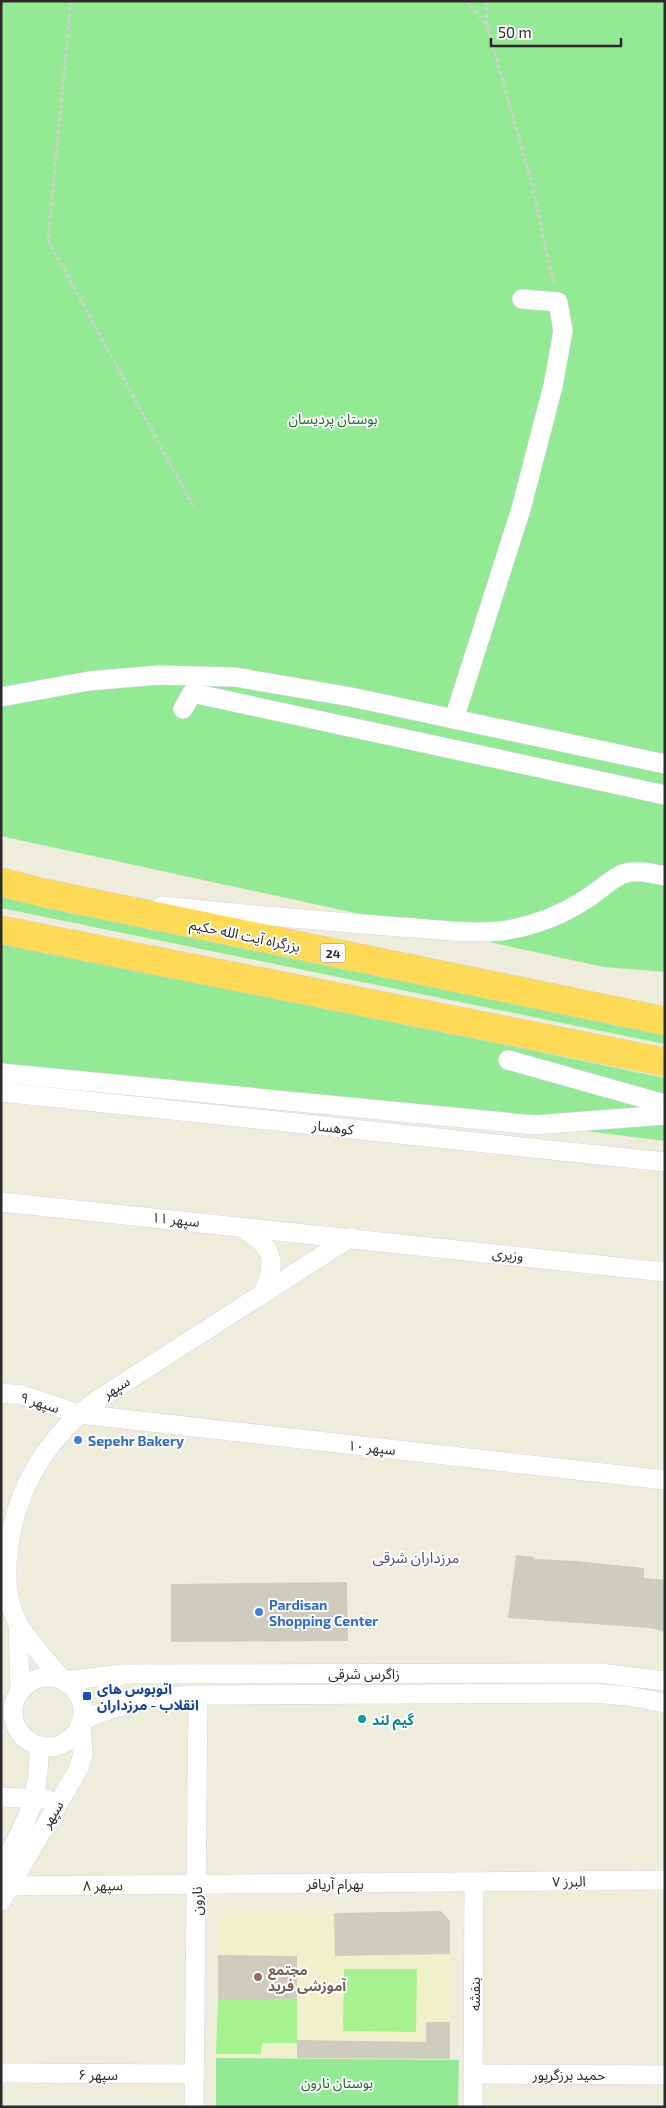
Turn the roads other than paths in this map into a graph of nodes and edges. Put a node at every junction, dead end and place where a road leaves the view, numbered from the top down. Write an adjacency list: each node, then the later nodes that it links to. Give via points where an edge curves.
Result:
1 (522, 299): 4 (street, via 558,302 563,331 553,386 521,509)
2 (1, 697): 4 (street, via 89,681 158,675 235,677)
3 (183, 709): 6 (street, via 192,693)
4 (454, 719): 5 (street)
5 (665, 764)
6 (665, 795)
7 (665, 876): 9 (street, via 640,872 622,874 584,901 549,918 513,929 474,932 282,919)
8 (1, 882): 9 (highway, بزرگراه آیت الله حکیم / 24)
9 (44, 894): 11 (highway, بزرگراه آیت الله حکیم / 24)
10 (1, 930): 13 (highway)
11 (665, 1021)
12 (508, 1060): 16 (street)
13 (665, 1062)
14 (1, 1072): 17 (street, via 534,1125)
15 (1, 1092): 18 (street, کوهسار)
16 (665, 1104)
17 (665, 1115)
18 (665, 1162)
19 (1, 1202): 20 (street, سپهر ۱۱)
20 (239, 1226): 21 (street, سپهر ۱۱); 23 (street, via 258,1237 270,1253 272,1266)
21 (351, 1237): 22 (street, وزیری); 23 (street, سپهر)
22 (665, 1272)
23 (262, 1295): 25 (street, سپهر, via 99,1398)
24 (1, 1393): 25 (street, سپهر ۹, via 22,1395)
25 (79, 1414): 26 (street, سپهر ۱۰); 27 (street, سپهر, via 45,1453 22,1493)
26 (665, 1480)
27 (3, 1576): 28 (street, سپهر)
28 (6, 1602): 29 (street, سپهر)
29 (18, 1624): 31 (street); 33 (street)
30 (123, 1674): 31 (street, زاگرس شرقی); 32 (street, زاگرس شرقی, via 599,1673); 35 (street, via 110,1681 106,1687 107,1694 111,1699)
31 (64, 1681): 33 (street, via 39,1678); 37 (street, via 80,1698)
32 (665, 1681)
33 (20, 1691): 38 (street, via 12,1714 15,1725 22,1736)
34 (198, 1695): 35 (street, زاگرس شرقی); 36 (street, زاگرس شرقی, via 593,1693); 45 (street, نارون)
35 (131, 1702): 37 (street, زاگرس شرقی)
36 (665, 1703)
37 (82, 1721): 38 (street, via 78,1730 64,1743); 41 (street, سپهر, via 83,1753 79,1768)
38 (39, 1745): 40 (street, سپهر, via 40,1772)
39 (1, 1796): 40 (street)
40 (35, 1797): 41 (street); 42 (street, سپهر, via 26,1823)
41 (60, 1801): 46 (street, سپهر)
42 (1, 1868)
43 (665, 1880): 44 (street, البرز ۷)
44 (474, 1882): 45 (street, بهرام آریافر); 49 (street, بنفشه)
45 (196, 1884): 46 (street, سپهر ۸); 48 (street, نارون)
46 (4, 1891)
47 (1, 2073): 48 (street, سپهر ۶)
48 (194, 2074): 51 (street, نارون)
49 (474, 2074): 50 (street, حمید برزگرپور); 52 (street, بنفشه)
50 (665, 2075)
51 (194, 2107)
52 (473, 2107)

